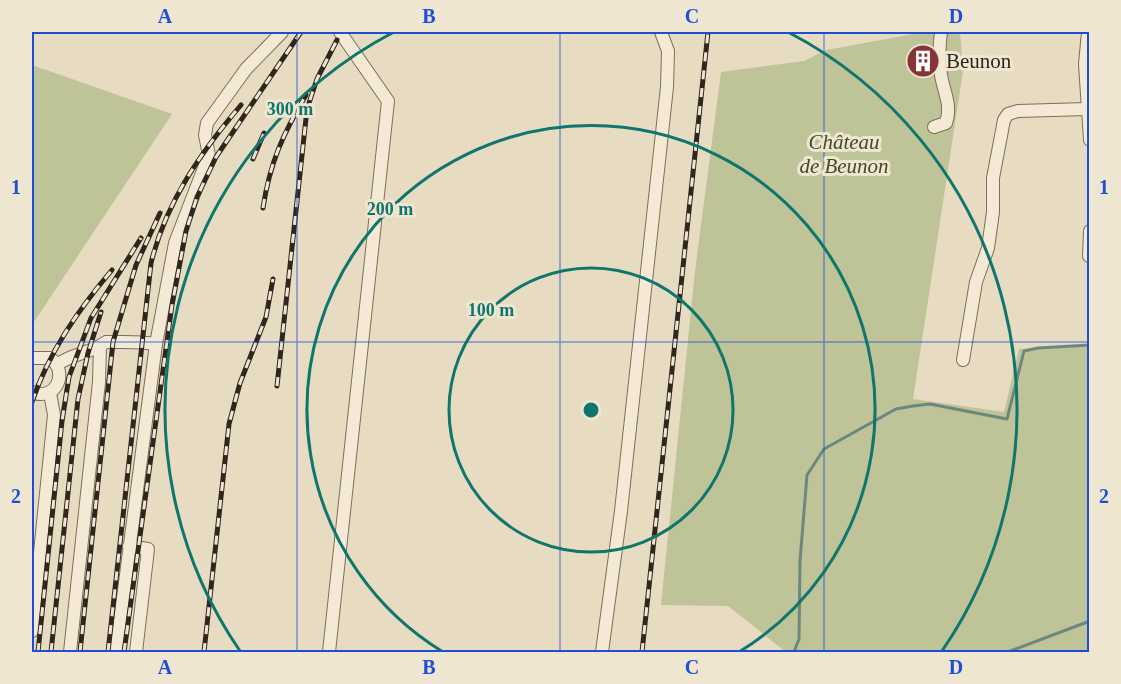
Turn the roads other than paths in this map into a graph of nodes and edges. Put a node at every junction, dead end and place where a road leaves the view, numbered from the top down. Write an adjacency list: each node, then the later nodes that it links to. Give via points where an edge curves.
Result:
1 (282, 32): 11 (street, via 246,69 207,123 209,154 175,243)
2 (340, 32): 23 (street, via 388,101)
3 (661, 32): 24 (street, via 668,51 667,87 620,523)
4 (941, 32): 7 (street, via 942,77 949,115 945,123)
5 (1088, 32): 6 (street)
6 (1087, 109): 8 (street); 14 (street, via 1018,111 1004,120 993,178 988,248 975,282)
7 (934, 127)
8 (1089, 140)
9 (1089, 231): 10 (street)
10 (1089, 256)
11 (156, 344): 12 (street, via 135,340 123,344 109,341); 18 (street)
12 (100, 346): 15 (street); 20 (street)
13 (32, 358): 15 (street, via 44,356)
14 (963, 360)
15 (57, 365): 17 (street, via 60,377)
16 (32, 392): 17 (street)
17 (50, 393): 19 (street, via 54,415)
18 (129, 546): 21 (street); 22 (street, via 148,549)
19 (32, 630)
20 (70, 652)
21 (116, 652)
22 (136, 652)
23 (328, 652)
24 (602, 652)

